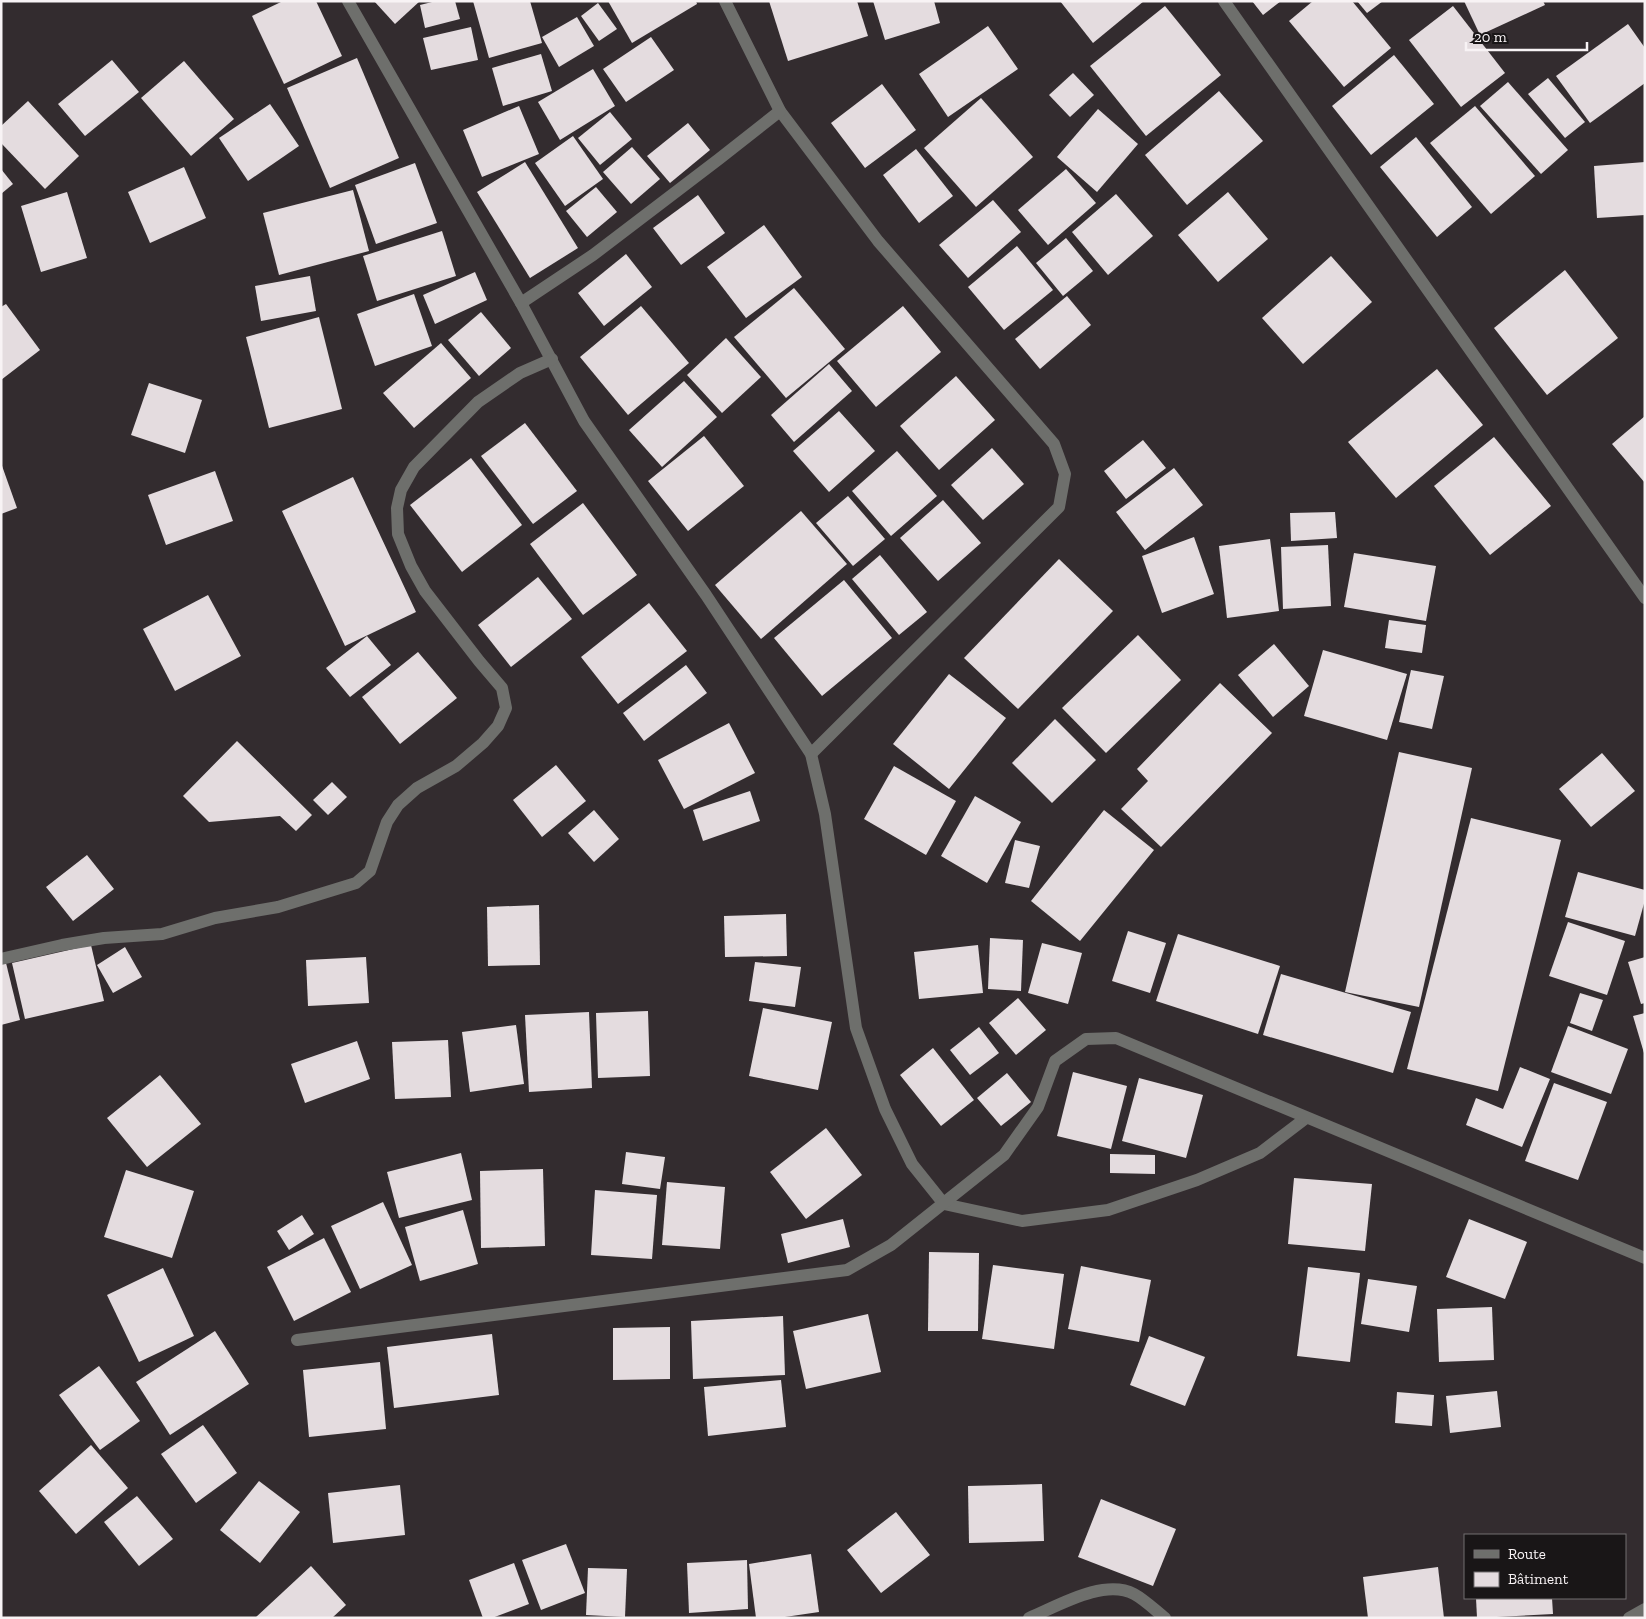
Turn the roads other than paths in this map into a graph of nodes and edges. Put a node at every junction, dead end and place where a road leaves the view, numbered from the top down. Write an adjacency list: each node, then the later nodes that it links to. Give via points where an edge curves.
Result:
1 (348, 1): 5 (street)
2 (725, 1): 4 (street)
3 (1224, 1): 7 (street)
4 (780, 111): 5 (street, via 593,255); 8 (street, via 878,241 1054,444 1065,474 1059,507)
5 (521, 303): 6 (street)
6 (552, 359): 8 (street, via 584,421 706,595); 9 (street, via 520,373 478,402 414,467 401,490 397,508 398,534 411,566 425,591 502,688 506,708 498,726 483,743 456,766 417,788 398,805 387,822 370,871 356,883 278,907 215,918 162,934 104,938)
7 (1645, 598)
8 (811, 754): 11 (street, via 825,814 856,1028 886,1109 912,1164)
9 (1, 959)
10 (1306, 1118): 11 (street, via 1260,1153 1197,1180 1108,1210 1022,1221); 11 (street, via 1116,1038 1086,1039 1055,1061 1038,1107 1004,1155); 12 (street)
11 (944, 1204): 13 (street, via 891,1245 847,1270)
12 (1645, 1258)
13 (297, 1340)
14 (1645, 1609): 17 (street)
15 (1029, 1618): 16 (street, via 1093,1591 1112,1589 1133,1594)
16 (1165, 1618)
17 (1629, 1618)

